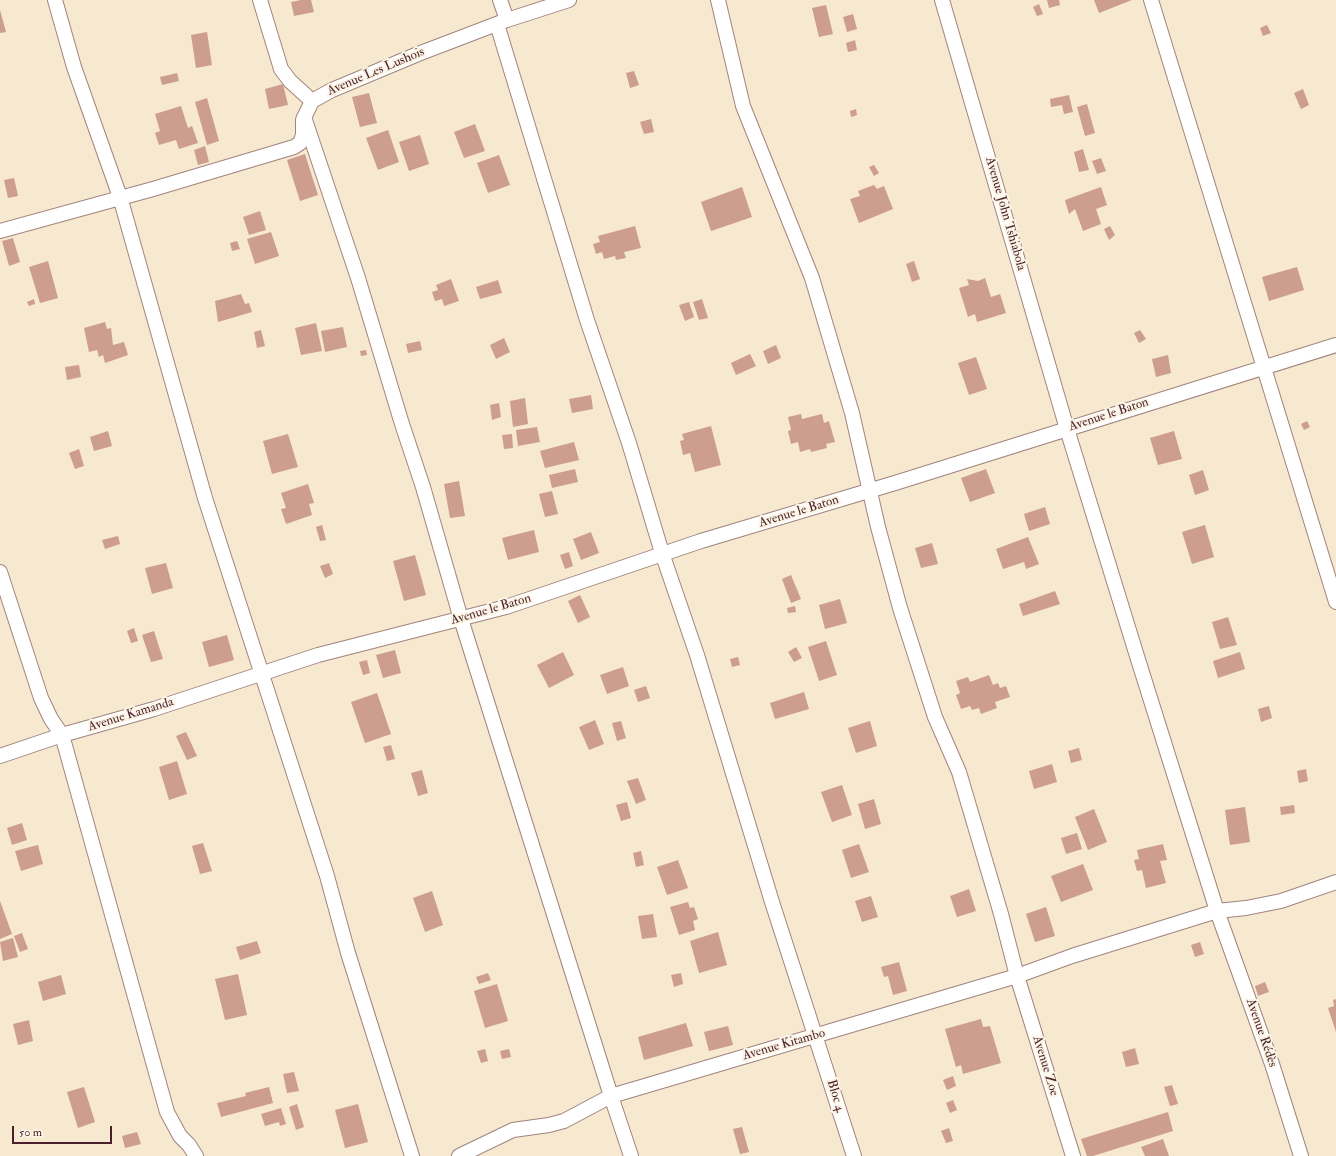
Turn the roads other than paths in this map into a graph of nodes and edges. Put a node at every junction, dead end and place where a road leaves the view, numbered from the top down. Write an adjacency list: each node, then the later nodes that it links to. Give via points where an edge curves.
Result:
1 (55, 0): 11 (street, via 74,67)
2 (260, 0): 9 (street, via 281,68 290,81)
3 (500, 0): 8 (street, Bloc 4)
4 (569, 0): 8 (street, Avenue Les Lushois)
5 (718, 0): 16 (street, Avenue Zoe, via 743,106 812,278 852,413)
6 (942, 0): 15 (street, Avenue John Tshiabola)
7 (1151, 0): 14 (street)
8 (502, 22): 9 (street, Avenue Les Lushois, via 366,74); 17 (street, Bloc 4, via 587,320 629,443)
9 (312, 101): 10 (street, Avenue Les Lushois)
10 (304, 116): 11 (street, Avenue Les Lushois, via 300,143 294,147); 20 (street, via 358,278)
11 (120, 197): 12 (street, Avenue Les Lushois); 21 (street, via 137,262 159,329 183,426)
12 (0, 231)
13 (1336, 345): 14 (street, Avenue le Baton)
14 (1264, 367): 15 (street, Avenue le Baton); 19 (street)
15 (1067, 429): 16 (street, Avenue le Baton); 25 (street, Avenue John Tshiabola)
16 (871, 490): 17 (street, Avenue le Baton); 26 (street, Avenue Zoe, via 878,527 900,608 936,717 959,772)
17 (662, 553): 20 (street, Avenue le Baton, via 506,607); 27 (street, Bloc 4, via 697,655 772,902)
18 (0, 572): 22 (street, via 41,698)
19 (1336, 602)
20 (461, 619): 21 (street, Avenue le Baton, via 318,655); 28 (street)
21 (262, 674): 22 (street, Avenue Kamanda); 30 (street, via 327,876 348,953)
22 (62, 735): 23 (street, Avenue Kamanda); 29 (street, via 98,858 159,1087 172,1123)
23 (0, 756)
24 (1336, 882): 25 (street, Avenue Kitambo, via 1281,900)
25 (1217, 911): 26 (street, Avenue Kitambo, via 1072,956); 35 (street, Avenue Rédès, via 1272,1064)
26 (1017, 976): 27 (street, Avenue Kitambo); 34 (street, Avenue Zoe)
27 (817, 1036): 28 (street, Avenue Kitambo); 33 (street, Bloc 4)
28 (611, 1096): 31 (street, Avenue Kitambo, via 564,1121 513,1130); 32 (street)
29 (196, 1156)
30 (412, 1156)
31 (459, 1156)
32 (631, 1156)
33 (854, 1156)
34 (1073, 1156)
35 (1301, 1156)

